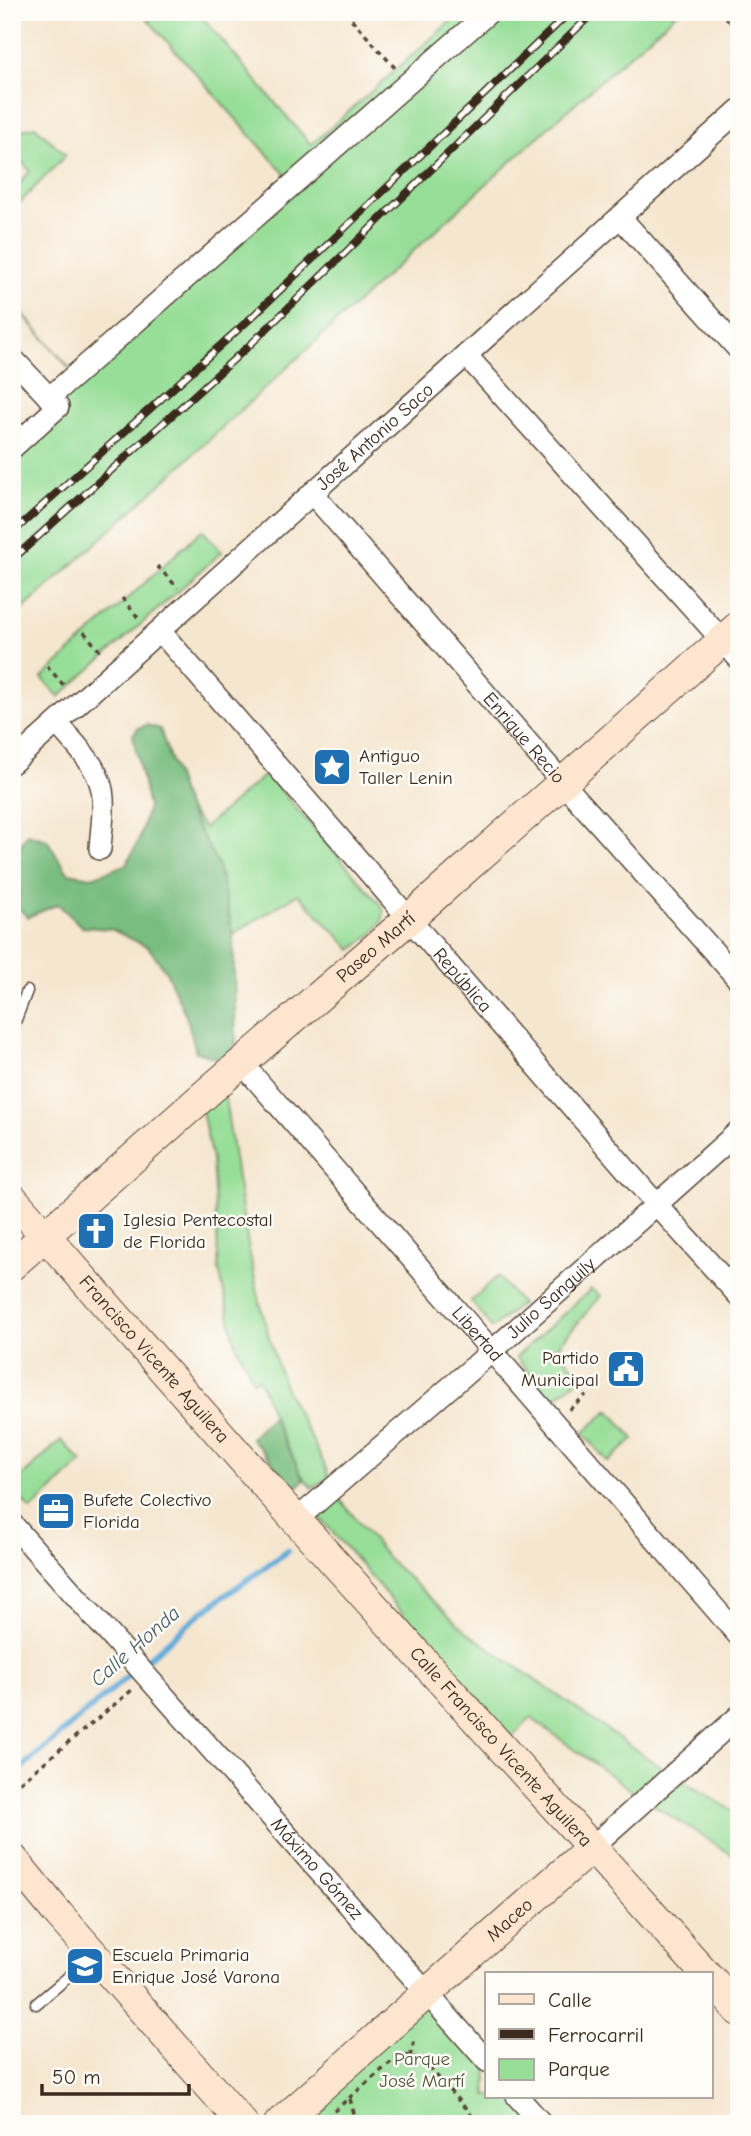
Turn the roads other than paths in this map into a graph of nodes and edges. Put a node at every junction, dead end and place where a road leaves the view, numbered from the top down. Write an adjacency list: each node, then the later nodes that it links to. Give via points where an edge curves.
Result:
1 (489, 12): 7 (street)
2 (739, 110): 3 (street, José Antonio Saco)
3 (620, 217): 4 (street); 5 (street, José Antonio Saco)
4 (739, 350)
5 (466, 355): 9 (street, José Antonio Saco); 11 (street)
6 (12, 358): 7 (street)
7 (53, 402): 8 (street)
8 (12, 448)
9 (312, 493): 10 (street, José Antonio Saco); 14 (street, Enrique Recio)
10 (157, 633): 12 (street, José Antonio Saco); 16 (street, República)
11 (733, 642): 14 (street, Paseo Martí)
12 (57, 723): 13 (street, José Antonio Saco); 15 (street, via 99,778 103,797)
13 (12, 763)
14 (562, 782): 16 (street, Paseo Martí); 17 (street, Enrique Recio)
15 (100, 849)
16 (410, 918): 20 (street, Paseo Martí); 23 (street, República)
17 (739, 980)
18 (27, 991): 19 (lane)
19 (12, 1030)
20 (242, 1063): 24 (street, Paseo Martí); 27 (street, Libertad)
21 (739, 1131): 23 (street, Julio Sanguily)
22 (12, 1198): 24 (street, Francisco Vicente Aguilera)
23 (657, 1205): 26 (street, República); 27 (street, Julio Sanguily)
24 (46, 1236): 25 (street, Paseo Martí); 28 (street, Francisco Vicente Aguilera)
25 (12, 1265)
26 (739, 1296)
27 (491, 1352): 28 (street, Julio Sanguily); 30 (street, Libertad)
28 (296, 1520): 32 (street, Calle Francisco Vicente Aguilera)
29 (12, 1524): 37 (street, Máximo Gómez)
30 (739, 1636)
31 (739, 1716): 32 (street, Maceo)
32 (592, 1847): 35 (street, Calle Francisco Vicente Aguilera); 37 (street, Maceo)
33 (12, 1858): 34 (street)
34 (94, 1955): 38 (lane); 42 (street)
35 (704, 1972)
36 (712, 1980): 39 (street)
37 (428, 1993): 40 (street, Máximo Gómez); 43 (street, Maceo)
38 (36, 2004)
39 (739, 2011)
40 (485, 2059)
41 (519, 2098): 44 (street)
42 (243, 2124)
43 (279, 2124)
44 (542, 2124)

